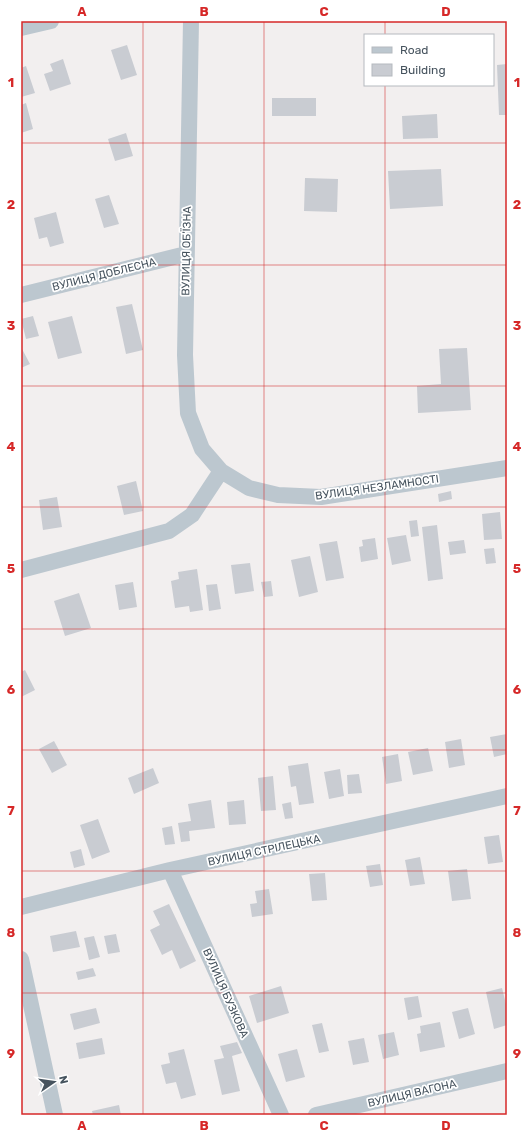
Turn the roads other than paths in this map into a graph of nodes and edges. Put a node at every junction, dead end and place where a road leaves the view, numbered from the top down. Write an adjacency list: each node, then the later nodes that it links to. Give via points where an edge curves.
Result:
1 (51, 21): 3 (street)
2 (191, 21): 4 (street, ВУЛИЦЯ ОБ'ЇЗНА)
3 (21, 28)
4 (186, 254): 5 (street, ВУЛИЦЯ ДОБЛЕСНА); 7 (street, ВУЛИЦЯ ОБ'ЇЗНА, via 185,355 188,413 202,449)
5 (21, 295)
6 (507, 468): 7 (street, ВУЛИЦЯ НЕЗЛАМНОСТІ, via 321,497 278,495 249,488)
7 (221, 471): 8 (street, via 192,515 169,530)
8 (21, 570)
9 (507, 796): 10 (street, ВУЛИЦЯ СТРІЛЕЦЬКА)
10 (170, 870): 11 (street, ВУЛИЦЯ СТРІЛЕЦЬКА); 15 (street, ВУЛИЦЯ БУЗКОВА)
11 (21, 907)
12 (21, 959): 14 (street)
13 (507, 1071): 16 (street, ВУЛИЦЯ ВАГОНА)
14 (55, 1115)
15 (281, 1115)
16 (316, 1115)

